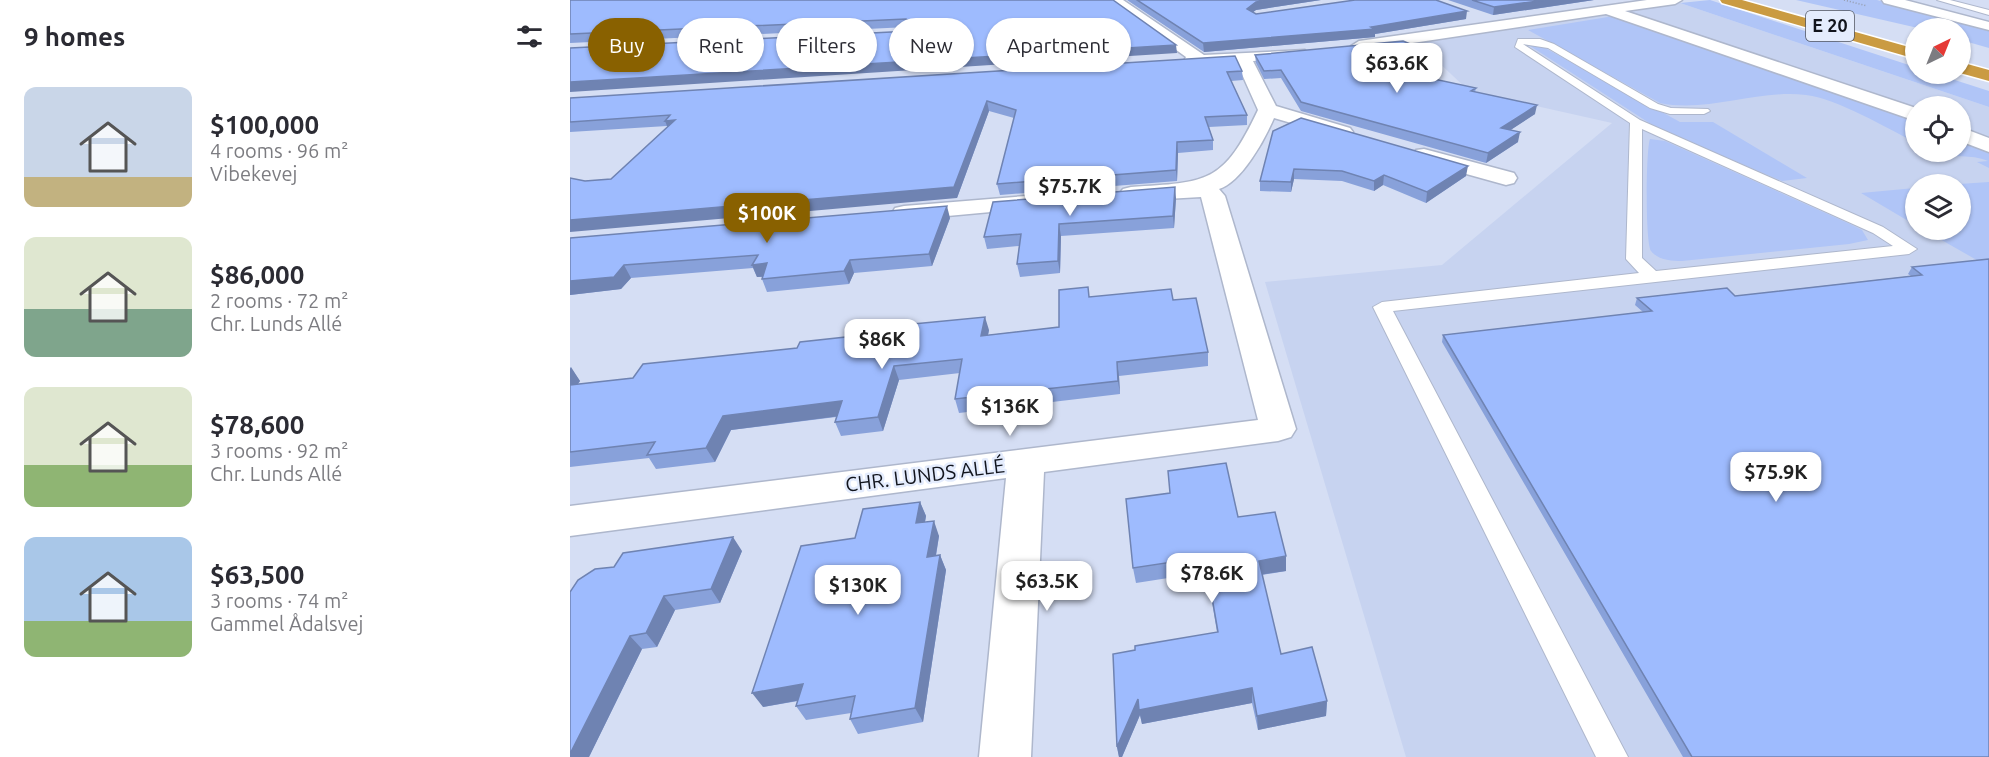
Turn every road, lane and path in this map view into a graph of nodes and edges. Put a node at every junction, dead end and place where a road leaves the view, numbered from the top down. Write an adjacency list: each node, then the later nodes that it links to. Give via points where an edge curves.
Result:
1 (1114, 0): 20 (street)
2 (1674, 0): 8 (street)
3 (1727, 0): 17 (highway)
4 (1743, 0): 18 (highway, E 20)
5 (1766, 0): 14 (highway, E 20)
6 (1889, 0): 11 (street)
7 (1941, 0): 9 (lane)
8 (1606, 9): 12 (street); 28 (street)
9 (1989, 14): 11 (street)
10 (1473, 15): 12 (street)
11 (1952, 16): 13 (street)
12 (1504, 26): 15 (street)
13 (1989, 26)
14 (1905, 41)
15 (1337, 49)
16 (1316, 51): 19 (street)
17 (1905, 51)
18 (1905, 51)
19 (1243, 58): 20 (street); 26 (street)
20 (1202, 61): 21 (street)
21 (1178, 62)
22 (1971, 65): 23 (highway)
23 (1989, 66)
24 (1971, 69): 25 (highway)
25 (1989, 76)
26 (1268, 110): 30 (street); 31 (street)
27 (1704, 111): 29 (lane, via 1670,111 1654,106 1551,46 1521,41 1518,45)
28 (1905, 111)
29 (1635, 122): 41 (lane, via 1634,259); 41 (lane, via 1878,230 1909,249)
30 (1328, 128): 31 (street); 32 (street)
31 (1257, 134): 37 (street, via 1228,174)
32 (1361, 137)
33 (1971, 138): 34 (street)
34 (1989, 146)
35 (1406, 150): 36 (street)
36 (1506, 178)
37 (1206, 187): 38 (street); 42 (street, CHR. LUNDS ALLÉ, via 1214,196 1278,429)
38 (1108, 196)
39 (1060, 200): 40 (street)
40 (882, 215)
41 (1652, 276): 45 (lane, via 1382,307)
42 (1026, 462): 43 (street, CHR. LUNDS ALLÉ); 44 (street)
43 (570, 521)
44 (1005, 757)
45 (1612, 757)

